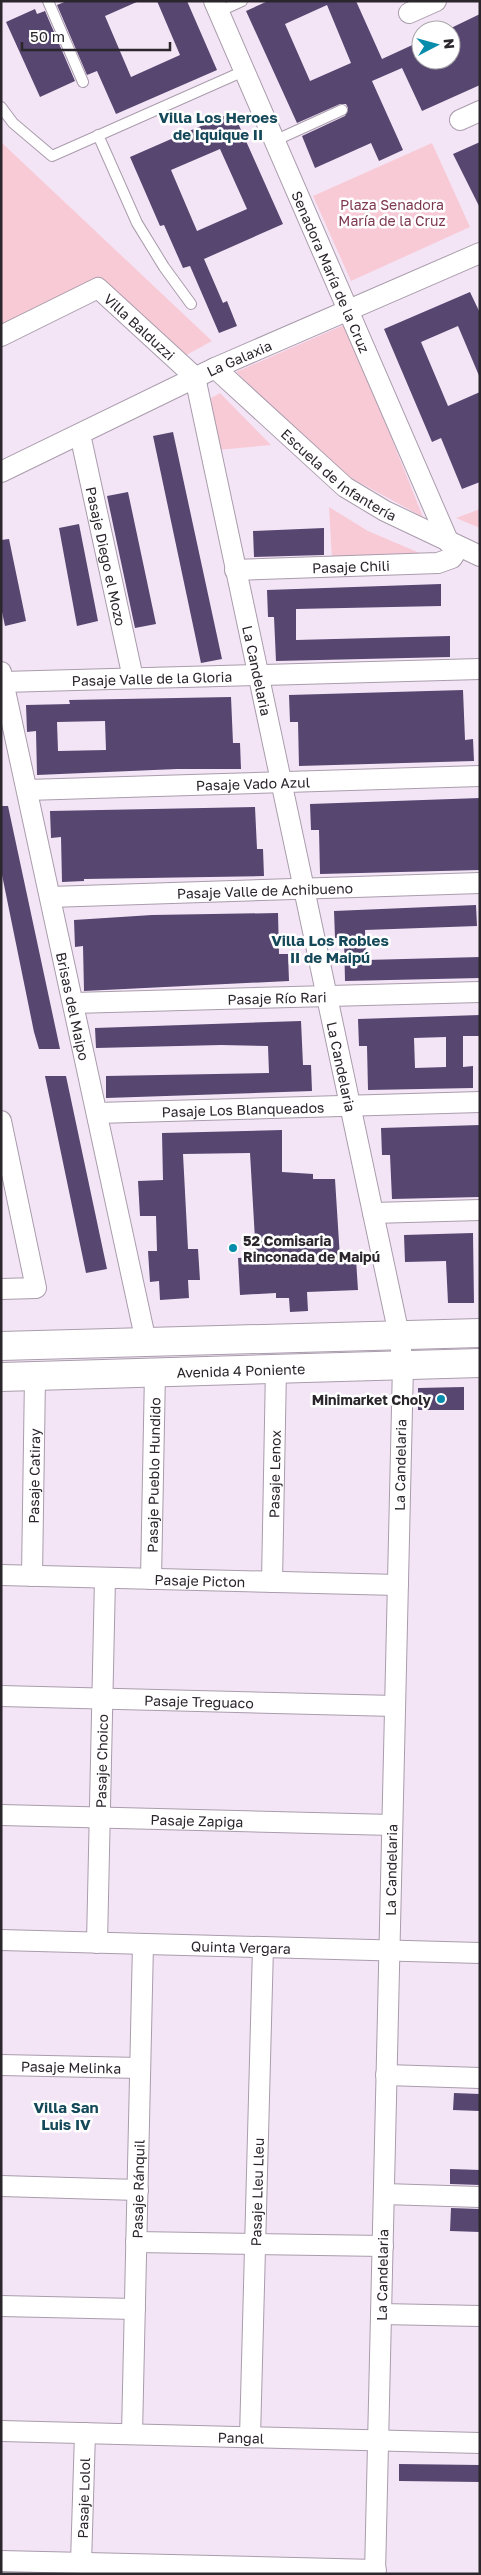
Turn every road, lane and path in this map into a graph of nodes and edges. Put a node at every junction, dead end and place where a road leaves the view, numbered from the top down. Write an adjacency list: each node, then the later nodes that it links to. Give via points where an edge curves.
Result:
1 (48, 1): 7 (lane)
2 (242, 1): 4 (lane)
3 (436, 1): 5 (street)
4 (216, 6): 6 (street, Senadora María de la Cruz)
5 (409, 14)
6 (244, 72): 12 (lane); 13 (street, Senadora María de la Cruz)
7 (83, 82)
8 (1, 107): 12 (lane, via 13,123 52,156)
9 (342, 110): 13 (lane)
10 (480, 111): 11 (street)
11 (460, 120)
12 (98, 136): 15 (lane, via 137,222)
13 (274, 141): 16 (street, Senadora María de la Cruz)
14 (480, 253): 16 (street, La Galaxia)
15 (191, 304)
16 (348, 310): 18 (street, La Galaxia); 22 (street, Senadora María de la Cruz)
17 (1, 336): 19 (street, Villa Balduzzi, via 98,288)
18 (214, 368): 19 (street, La Galaxia); 22 (street, Escuela de Infantería, via 346,487 368,503)
19 (195, 377): 20 (street, La Galaxia); 24 (street, La Candelaria)
20 (80, 434): 21 (street, La Galaxia); 28 (street, Pasaje Diego el Mozo)
21 (1, 472)
22 (454, 545): 23 (street, Escuela de Infantería); 24 (street, Pasaje Chili, via 452,558 438,563)
23 (480, 556)
24 (235, 570): 26 (street, La Candelaria)
25 (480, 669): 26 (street, Pasaje Valle de la Gloria)
26 (257, 675): 28 (street, Pasaje Valle de la Gloria); 30 (street, La Candelaria)
27 (2, 677): 28 (street, Pasaje Valle de la Gloria); 31 (street, Brisas del Maipo)
28 (133, 678)
29 (480, 776): 30 (street, Pasaje Vado Azul)
30 (280, 782): 31 (street, Pasaje Vado Azul); 33 (street, La Candelaria)
31 (27, 790): 34 (street, Brisas del Maipo)
32 (480, 883): 33 (street, Pasaje Valle de Achibueno)
33 (303, 889): 34 (street, Pasaje Valle de Achibueno); 36 (street, La Candelaria)
34 (50, 896): 37 (street, Brisas del Maipo)
35 (480, 992): 36 (street, Pasaje Río Rari)
36 (326, 996): 37 (street, Pasaje Río Rari); 39 (street, La Candelaria)
37 (73, 1003): 40 (street, Brisas del Maipo)
38 (480, 1102): 39 (street, Pasaje Los Blanqueados)
39 (350, 1106): 40 (street, Pasaje Los Blanqueados); 43 (street, La Candelaria)
40 (97, 1114): 48 (street, Brisas del Maipo)
41 (1, 1121): 44 (street, via 36,1288)
42 (480, 1210): 43 (street)
43 (373, 1213): 46 (street, La Candelaria)
44 (1, 1289)
45 (480, 1333): 46 (street)
46 (399, 1335): 47 (street); 51 (street, La Candelaria)
47 (210, 1340): 48 (street); 53 (street)
48 (146, 1342): 49 (street)
49 (1, 1346)
50 (480, 1363): 51 (street, Avenida 4 Poniente)
51 (403, 1365): 52 (street, Avenida 4 Poniente); 62 (street, La Candelaria)
52 (276, 1368): 53 (street, Avenida 4 Poniente); 61 (street, Pasaje Lenox)
53 (210, 1370): 54 (street, Avenida 4 Poniente)
54 (155, 1372): 55 (street, Avenida 4 Poniente); 60 (street, Pasaje Pueblo Hundido)
55 (35, 1376): 56 (street, Avenida 4 Poniente); 58 (street, Pasaje Catiray)
56 (1, 1377)
57 (1, 1575): 58 (street, Pasaje Picton)
58 (32, 1576): 59 (street, Pasaje Picton)
59 (105, 1578): 60 (street, Pasaje Picton); 64 (street, Pasaje Choico)
60 (151, 1579): 61 (street, Pasaje Picton)
61 (272, 1582): 62 (street, Pasaje Picton)
62 (398, 1585): 65 (street, La Candelaria)
63 (1, 1696): 64 (street, Pasaje Treguaco)
64 (102, 1699): 65 (street, Pasaje Treguaco); 67 (street, Pasaje Choico)
65 (395, 1706): 68 (street, La Candelaria)
66 (1, 1815): 67 (street, Pasaje Zapiga)
67 (100, 1818): 68 (street, Pasaje Zapiga); 70 (street, Pasaje Choico)
68 (392, 1825): 73 (street, La Candelaria)
69 (1, 1940): 70 (street, Quinta Vergara)
70 (98, 1943): 71 (street, Quinta Vergara)
71 (143, 1944): 72 (street, Quinta Vergara); 76 (street, Pasaje Ránquil)
72 (263, 1947): 73 (street, Quinta Vergara); 84 (street, Pasaje Lleu Lleu)
73 (389, 1950): 74 (street, Quinta Vergara); 77 (street, La Candelaria)
74 (480, 1953)
75 (1, 2065): 76 (street, Pasaje Melinka)
76 (140, 2068): 80 (street, Pasaje Ránquil)
77 (386, 2076): 78 (street); 81 (street, La Candelaria)
78 (480, 2078)
79 (1, 2186): 80 (street)
80 (138, 2190): 83 (street, Pasaje Ránquil)
81 (384, 2194): 82 (street); 85 (street, La Candelaria)
82 (480, 2197)
83 (136, 2242): 84 (street); 87 (street, Pasaje Ránquil)
84 (255, 2244): 85 (street); 93 (street, Pasaje Lleu Lleu)
85 (383, 2246): 88 (street, La Candelaria)
86 (1, 2306): 87 (street)
87 (135, 2309): 92 (street, Pasaje Ránquil)
88 (381, 2314): 89 (street); 94 (street, La Candelaria)
89 (480, 2316)
90 (1, 2431): 91 (street, Pangal)
91 (85, 2433): 92 (street, Pangal); 97 (street, Pasaje Lolol)
92 (132, 2434): 93 (street, Pangal)
93 (250, 2438): 94 (street, Pangal)
94 (378, 2441): 95 (street, Pangal); 98 (street, La Candelaria)
95 (480, 2443)
96 (1, 2561): 97 (street)
97 (81, 2563): 98 (street)
98 (375, 2572)

